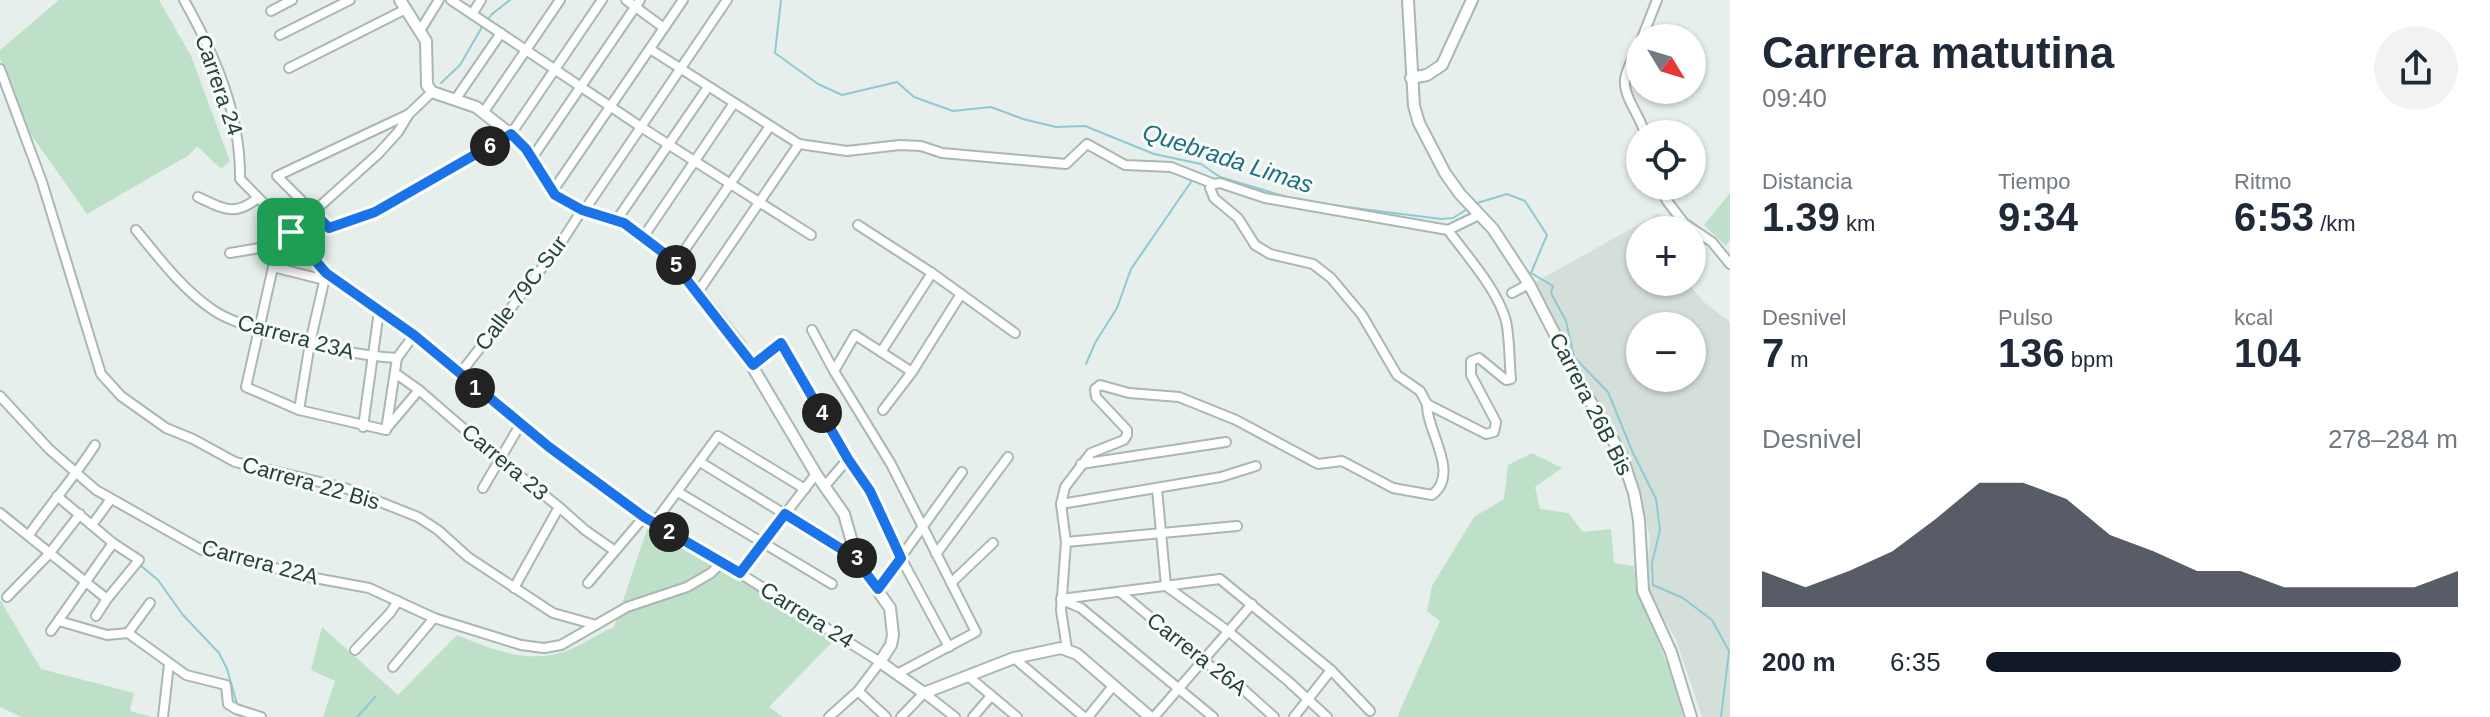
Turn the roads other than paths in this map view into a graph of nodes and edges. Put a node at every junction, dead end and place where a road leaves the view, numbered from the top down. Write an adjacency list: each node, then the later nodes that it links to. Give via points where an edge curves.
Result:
1 (184, 0): 50 (street, Carrera 24, via 226,91 240,149 240,179)
2 (292, 0): 17 (street)
3 (350, 0): 23 (street)
4 (439, 0): 21 (street)
5 (451, 0): 18 (street)
6 (481, 0): 18 (street)
7 (560, 0): 25 (street)
8 (602, 0): 28 (street)
9 (626, 0): 15 (street)
10 (683, 0): 20 (street)
11 (727, 0): 29 (street, Calle 79C Sur)
12 (1408, 0): 30 (street, Carrera 26B Bis)
13 (1472, 0): 30 (street, via 1442,65)
14 (1657, 0): 19 (street)
15 (638, 3): 20 (street); 31 (street)
16 (403, 5): 21 (street); 26 (street)
17 (271, 11)
18 (472, 14): 22 (street)
19 (1647, 24)
20 (664, 28): 24 (street)
21 (421, 29): 33 (street)
22 (501, 33): 25 (street); 34 (street)
23 (280, 35)
24 (650, 49): 29 (street); 36 (street)
25 (526, 50): 28 (street); 37 (street)
26 (289, 68)
27 (0, 69): 143 (street, Carrera 22 Bis, via 42,182 101,374 114,389 166,428 235,462 345,488 418,517)
28 (555, 69): 31 (street); 41 (street)
29 (680, 69): 32 (street); 40 (street, Calle 79C Sur)
30 (1411, 78): 53 (street, Carrera 26B Bis, via 1419,123 1445,173)
31 (582, 86): 36 (street); 44 (street)
32 (708, 87): 35 (street); 43 (street)
33 (432, 92): 34 (street); 38 (street)
34 (455, 100): 37 (street)
35 (734, 103): 39 (street); 45 (street)
36 (611, 106): 40 (street); 48 (street)
37 (483, 113): 41 (street)
38 (409, 114): 55 (street, via 378,154); 55 (street, via 277,176)
39 (770, 126): 42 (street); 46 (street)
40 (641, 127): 43 (street); 54 (street, Calle 79C Sur)
41 (511, 134): 44 (street); 55 (street, via 375,212 329,228)
42 (799, 144): 47 (street, via 847,151 921,146 942,153 1066,164 1087,144 1125,165 1171,167); 52 (street)
43 (669, 145): 45 (street); 56 (street)
44 (532, 158): 48 (street)
45 (695, 162): 46 (street); 62 (street)
46 (730, 184): 52 (street); 66 (street)
47 (1214, 184): 59 (street); 91 (street, via 1211,194 1238,218 1255,245 1313,264 1331,278 1362,315 1397,375 1420,391)
48 (552, 192): 54 (street)
49 (198, 197): 50 (street, via 234,211)
50 (258, 198): 60 (street, Carrera 24)
51 (1667, 200): 67 (street)
52 (759, 202): 61 (street); 72 (street)
53 (1474, 209): 59 (street); 71 (street, Carrera 26B Bis)
54 (583, 211): 56 (street); 88 (street, Calle 79C Sur)
55 (313, 212): 60 (street)
56 (616, 221): 62 (street)
57 (858, 225): 69 (street)
58 (136, 230): 76 (street, Carrera 23A, via 196,297 240,324)
59 (1448, 230): 91 (street, via 1502,308 1511,379 1479,358 1471,361 1471,375 1496,422 1494,432 1486,434)
60 (291, 232): 63 (street, Carrera 24)
61 (811, 235)
62 (644, 236): 66 (street)
63 (301, 241): 64 (street); 70 (street, Carrera 24)
64 (278, 245): 65 (street); 68 (street)
65 (230, 253)
66 (675, 264): 72 (street)
67 (1730, 264)
68 (273, 267): 70 (street); 76 (street)
69 (932, 273): 74 (street); 81 (street)
70 (326, 276): 75 (street, Carrera 24); 80 (street)
71 (1529, 284): 73 (street); 191 (street, Carrera 26B Bis, via 1625,465 1639,520 1643,591 1671,652)
72 (698, 292): 84 (street)
73 (1512, 293)
74 (961, 294): 78 (street); 86 (street)
75 (379, 311): 79 (street, Carrera 24); 82 (street)
76 (261, 329): 80 (street, Carrera 23A); 92 (street, via 246,387)
77 (812, 330): 85 (street)
78 (1015, 333)
79 (414, 335): 83 (street); 88 (street, Carrera 24)
80 (310, 343): 82 (street, Carrera 23A); 92 (street)
81 (881, 352): 85 (street, via 855,335); 86 (street)
82 (373, 357): 83 (street, Carrera 23A); 95 (street)
83 (397, 358): 87 (street)
84 (753, 365): 100 (street, via 781,343); 106 (street)
85 (834, 371): 123 (street)
86 (912, 372): 93 (street)
87 (395, 373): 89 (street, Carrera 23); 96 (street)
88 (459, 375): 94 (street, Carrera 24)
89 (419, 390): 96 (street); 101 (street, Carrera 23)
90 (0, 396): 107 (street, Carrera 22A)
91 (1427, 404): 103 (street, via 1444,471 1432,495 1393,488 1342,461 1318,464 1236,420 1179,397 1100,385 1096,397 1127,435)
92 (299, 410): 95 (street)
93 (883, 410)
94 (520, 425): 101 (street); 120 (street, Carrera 24)
95 (363, 427): 96 (street)
96 (386, 430)
97 (1226, 442): 103 (street)
98 (95, 445): 107 (street)
99 (1008, 457): 133 (street)
100 (848, 459): 108 (street); 135 (street, via 870,491)
101 (500, 460): 109 (street); 116 (street, Carrera 23)
102 (700, 462): 110 (street, via 718,436); 112 (street); 119 (street)
103 (1080, 464): 115 (street)
104 (1256, 466): 111 (street)
105 (962, 472): 123 (street)
106 (816, 474): 108 (street); 110 (street)
107 (76, 475): 113 (street); 114 (street, Carrera 22A)
108 (824, 487): 134 (street, via 844,514)
109 (483, 488)
110 (805, 489): 119 (street)
111 (1157, 489): 115 (street); 125 (street)
112 (678, 492): 121 (street); 129 (street)
113 (57, 496): 118 (street); 126 (street)
114 (111, 499): 122 (street); 149 (street, Carrera 22A, via 202,550 369,588)
115 (1061, 504): 127 (street)
116 (559, 507): 131 (street, Carrera 23); 143 (street)
117 (0, 513): 126 (street)
118 (80, 514): 122 (street); 132 (street)
119 (785, 514): 129 (street); 134 (street)
120 (644, 517): 121 (street, Carrera 24); 131 (street)
121 (654, 523): 136 (street, Carrera 24)
122 (92, 525): 128 (street)
123 (923, 525): 133 (street); 135 (street)
124 (1237, 526): 125 (street)
125 (1161, 532): 127 (street); 142 (street)
126 (29, 535): 132 (street)
127 (1066, 542): 148 (street)
128 (113, 543): 138 (street); 147 (street, via 139,560)
129 (763, 543): 137 (street); 141 (street)
130 (993, 543): 140 (street)
131 (615, 551): 139 (street)
132 (49, 554): 138 (street); 146 (street)
133 (936, 554): 140 (street)
134 (856, 555): 144 (street)
135 (901, 558): 144 (street); 159 (street)
136 (722, 562): 137 (street, Carrera 24); 155 (street, via 687,587 627,607)
137 (740, 573): 164 (street, Carrera 24)
138 (84, 582): 147 (street); 154 (street)
139 (588, 583)
140 (951, 583): 159 (street, via 976,632)
141 (832, 584)
142 (1166, 586): 145 (street); 151 (street, via 1220,579); 157 (street)
143 (514, 588): 155 (street, Carrera 22 Bis, via 553,613)
144 (878, 589): 164 (street, via 893,623 891,645)
145 (1120, 592): 148 (street); 163 (street, Carrera 26A)
146 (7, 597)
147 (107, 599): 152 (street)
148 (1061, 599): 160 (street); 171 (street, via 1081,608)
149 (398, 601): 153 (street, Carrera 22A); 161 (street)
150 (150, 603): 158 (street)
151 (1252, 604): 157 (street); 167 (street)
152 (96, 616)
153 (434, 618): 155 (street, Carrera 22A, via 544,648 561,645); 166 (street)
154 (59, 621): 156 (street); 158 (street, via 107,635)
155 (596, 625)
156 (51, 631)
157 (1228, 631): 163 (street); 175 (street)
158 (128, 633): 165 (street)
159 (949, 647): 168 (street)
160 (1067, 649): 162 (street); 170 (street)
161 (355, 650)
162 (1014, 658): 169 (street); 185 (street)
163 (1202, 660): 171 (street); 188 (street, Carrera 26A)
164 (880, 662): 168 (street, Carrera 24); 172 (street)
165 (169, 664): 177 (street); 178 (street, via 186,675 226,685 228,704)
166 (393, 667)
167 (1331, 670): 175 (street); 176 (street)
168 (897, 674): 173 (street, Carrera 24)
169 (968, 676): 173 (street); 174 (street)
170 (1113, 686): 185 (street); 186 (street)
171 (1179, 688): 186 (street); 187 (street)
172 (858, 691): 179 (street); 180 (street)
173 (924, 693): 181 (street); 182 (street)
174 (991, 696): 183 (street); 184 (street)
175 (1307, 700): 189 (street); 190 (street)
176 (1370, 711)
177 (163, 717)
178 (261, 717)
179 (829, 717)
180 (886, 717)
181 (901, 717)
182 (955, 717)
183 (973, 717)
184 (1017, 717)
185 (1086, 717)
186 (1152, 717)
187 (1213, 717)
188 (1274, 717)
189 (1294, 717)
190 (1327, 717)
191 (1691, 717)

